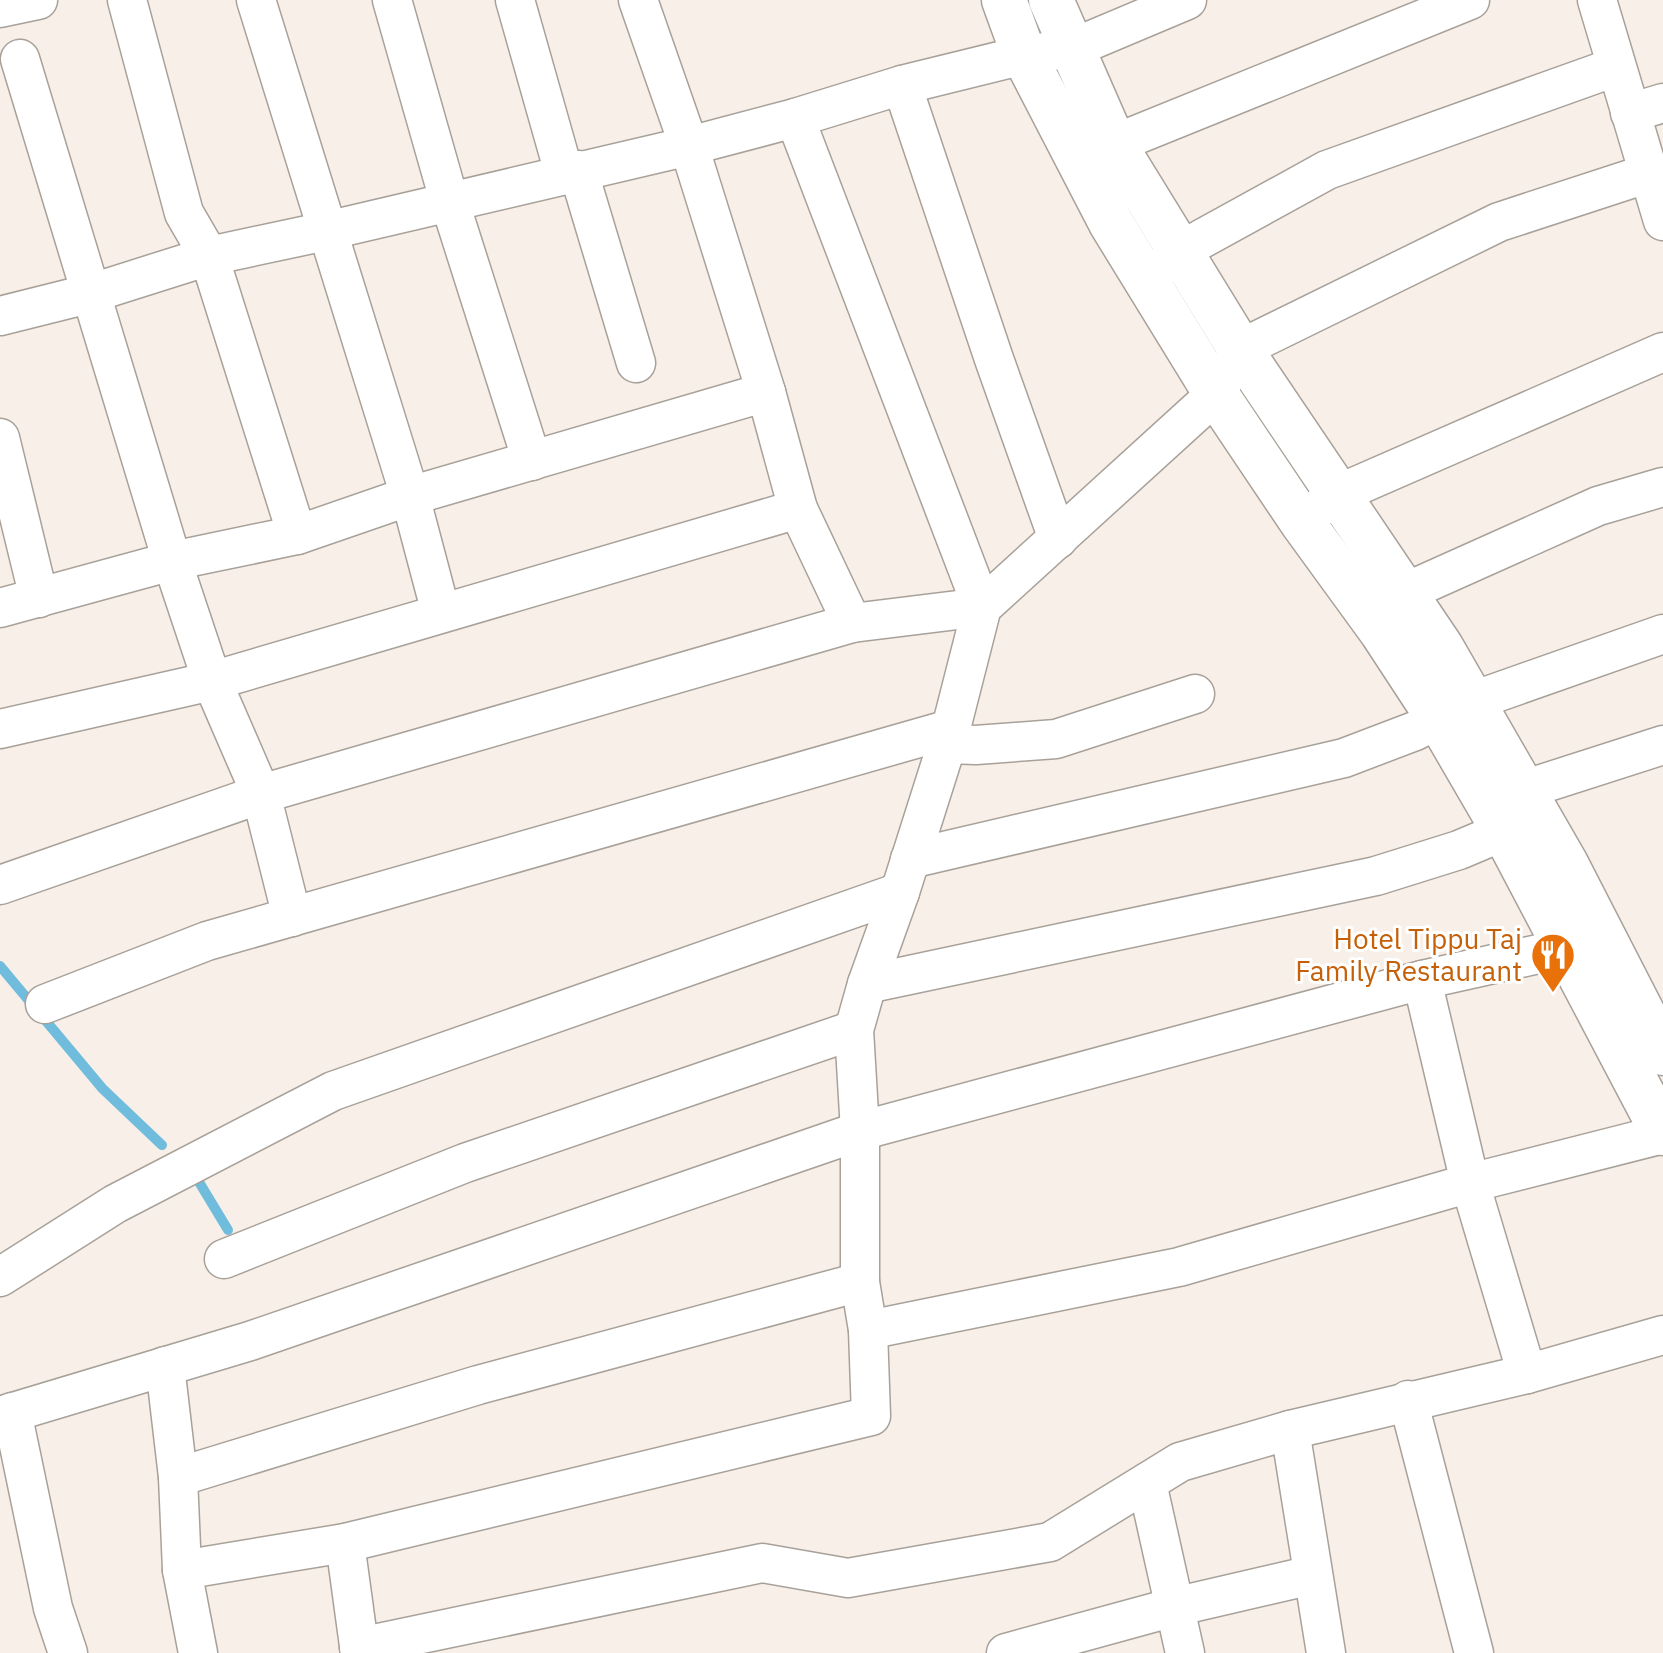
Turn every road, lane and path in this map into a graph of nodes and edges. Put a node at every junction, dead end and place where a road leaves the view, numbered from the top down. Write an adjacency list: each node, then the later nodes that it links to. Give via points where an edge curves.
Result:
1 (38, 0): 12 (street)
2 (127, 0): 27 (street, via 184,213)
3 (256, 0): 26 (street)
4 (392, 0): 24 (street)
5 (515, 0): 22 (street)
6 (638, 0): 20 (street)
7 (1004, 0): 14 (main road)
8 (1051, 0): 13 (main road)
9 (1187, 0): 13 (street)
10 (1470, 0): 21 (street)
11 (1597, 0): 16 (street)
12 (0, 8)
13 (1073, 48): 14 (street); 21 (main road)
14 (1024, 55): 17 (street); 21 (main road)
15 (20, 59): 29 (street)
16 (1615, 67): 18 (street); 28 (street, via 1327,170)
17 (902, 85): 19 (street); 44 (street)
18 (1646, 108): 23 (street)
19 (795, 118): 20 (street); 48 (street)
20 (689, 146): 22 (street); 34 (street)
21 (1097, 155): 28 (main road)
22 (571, 172): 24 (street); 33 (street)
23 (1649, 173): 25 (street); 31 (street, via 1499,222)
24 (449, 200): 26 (street); 37 (street)
25 (1663, 221)
26 (326, 231): 27 (street); 40 (street)
27 (209, 256): 29 (street); 43 (street)
28 (1163, 266): 31 (main road); 35 (main road)
29 (92, 293): 30 (street); 45 (street)
30 (0, 316)
31 (1240, 349): 35 (street); 39 (main road)
32 (1663, 352): 39 (street)
33 (636, 363)
34 (766, 392): 37 (street); 41 (street)
35 (1216, 394): 42 (main road); 44 (street)
36 (0, 438): 47 (street)
37 (532, 461): 40 (street)
38 (1663, 487): 46 (street, via 1598,506)
39 (1336, 495): 42 (street); 46 (main road)
40 (410, 496): 43 (street); 50 (street)
41 (798, 509): 50 (street); 51 (street)
42 (1302, 522): 52 (main road)
43 (297, 535): 45 (street)
44 (1058, 539): 48 (street)
45 (172, 561): 47 (street); 54 (street)
46 (1406, 592): 52 (street); 56 (main road, via 1441,647)
47 (39, 598): 49 (street)
48 (982, 607): 51 (street); 58 (street)
49 (0, 608)
50 (441, 613): 54 (street)
51 (852, 623): 61 (street)
52 (1382, 632): 56 (main road)
53 (1663, 634): 56 (street)
54 (212, 681): 57 (street); 61 (street)
55 (1195, 694): 58 (street, via 1056,739 976,745)
56 (1454, 710): 60 (main road); 62 (main road); 63 (street, via 1344,758)
57 (0, 729)
58 (948, 736): 63 (street); 65 (street)
59 (1663, 745): 60 (street)
60 (1523, 790): 62 (street); 66 (main road)
61 (261, 794): 64 (street); 65 (street)
62 (1504, 831): 66 (main road); 68 (street, via 1376,876)
63 (905, 876): 68 (street); 76 (street, via 333,1091 115,1204)
64 (0, 885)
65 (292, 917): 69 (street, via 207,941)
66 (1583, 940): 67 (street); 71 (main road); 73 (main road)
67 (1422, 980): 72 (street); 74 (street)
68 (867, 984): 70 (street)
69 (45, 1004)
70 (854, 1030): 72 (street); 75 (street, via 465,1163)
71 (1663, 1053)
72 (860, 1131): 77 (street); 80 (street)
73 (1663, 1134): 74 (street)
74 (1470, 1183): 78 (street, via 1179,1267); 81 (street)
75 (224, 1259)
76 (0, 1277)
77 (860, 1282): 78 (street); 85 (street, via 478,1385)
78 (868, 1330): 87 (street, via 871,1416)
79 (1663, 1335): 81 (street)
80 (165, 1366): 83 (street); 85 (street)
81 (1527, 1374): 82 (street)
82 (1408, 1400): 84 (street); 97 (street)
83 (6, 1414): 92 (street)
84 (1290, 1430): 86 (street, via 1180,1462); 89 (street)
85 (178, 1477): 88 (street)
86 (1147, 1483): 90 (street); 91 (street, via 1050,1542 848,1578 762,1563)
87 (345, 1543): 88 (street); 91 (street)
88 (182, 1570): 93 (street)
89 (1312, 1575): 90 (street); 96 (street)
90 (1174, 1607): 94 (street); 95 (street)
91 (359, 1650)
92 (68, 1653)
93 (198, 1653)
94 (1006, 1653)
95 (1185, 1653)
96 (1326, 1653)
97 (1474, 1653)

